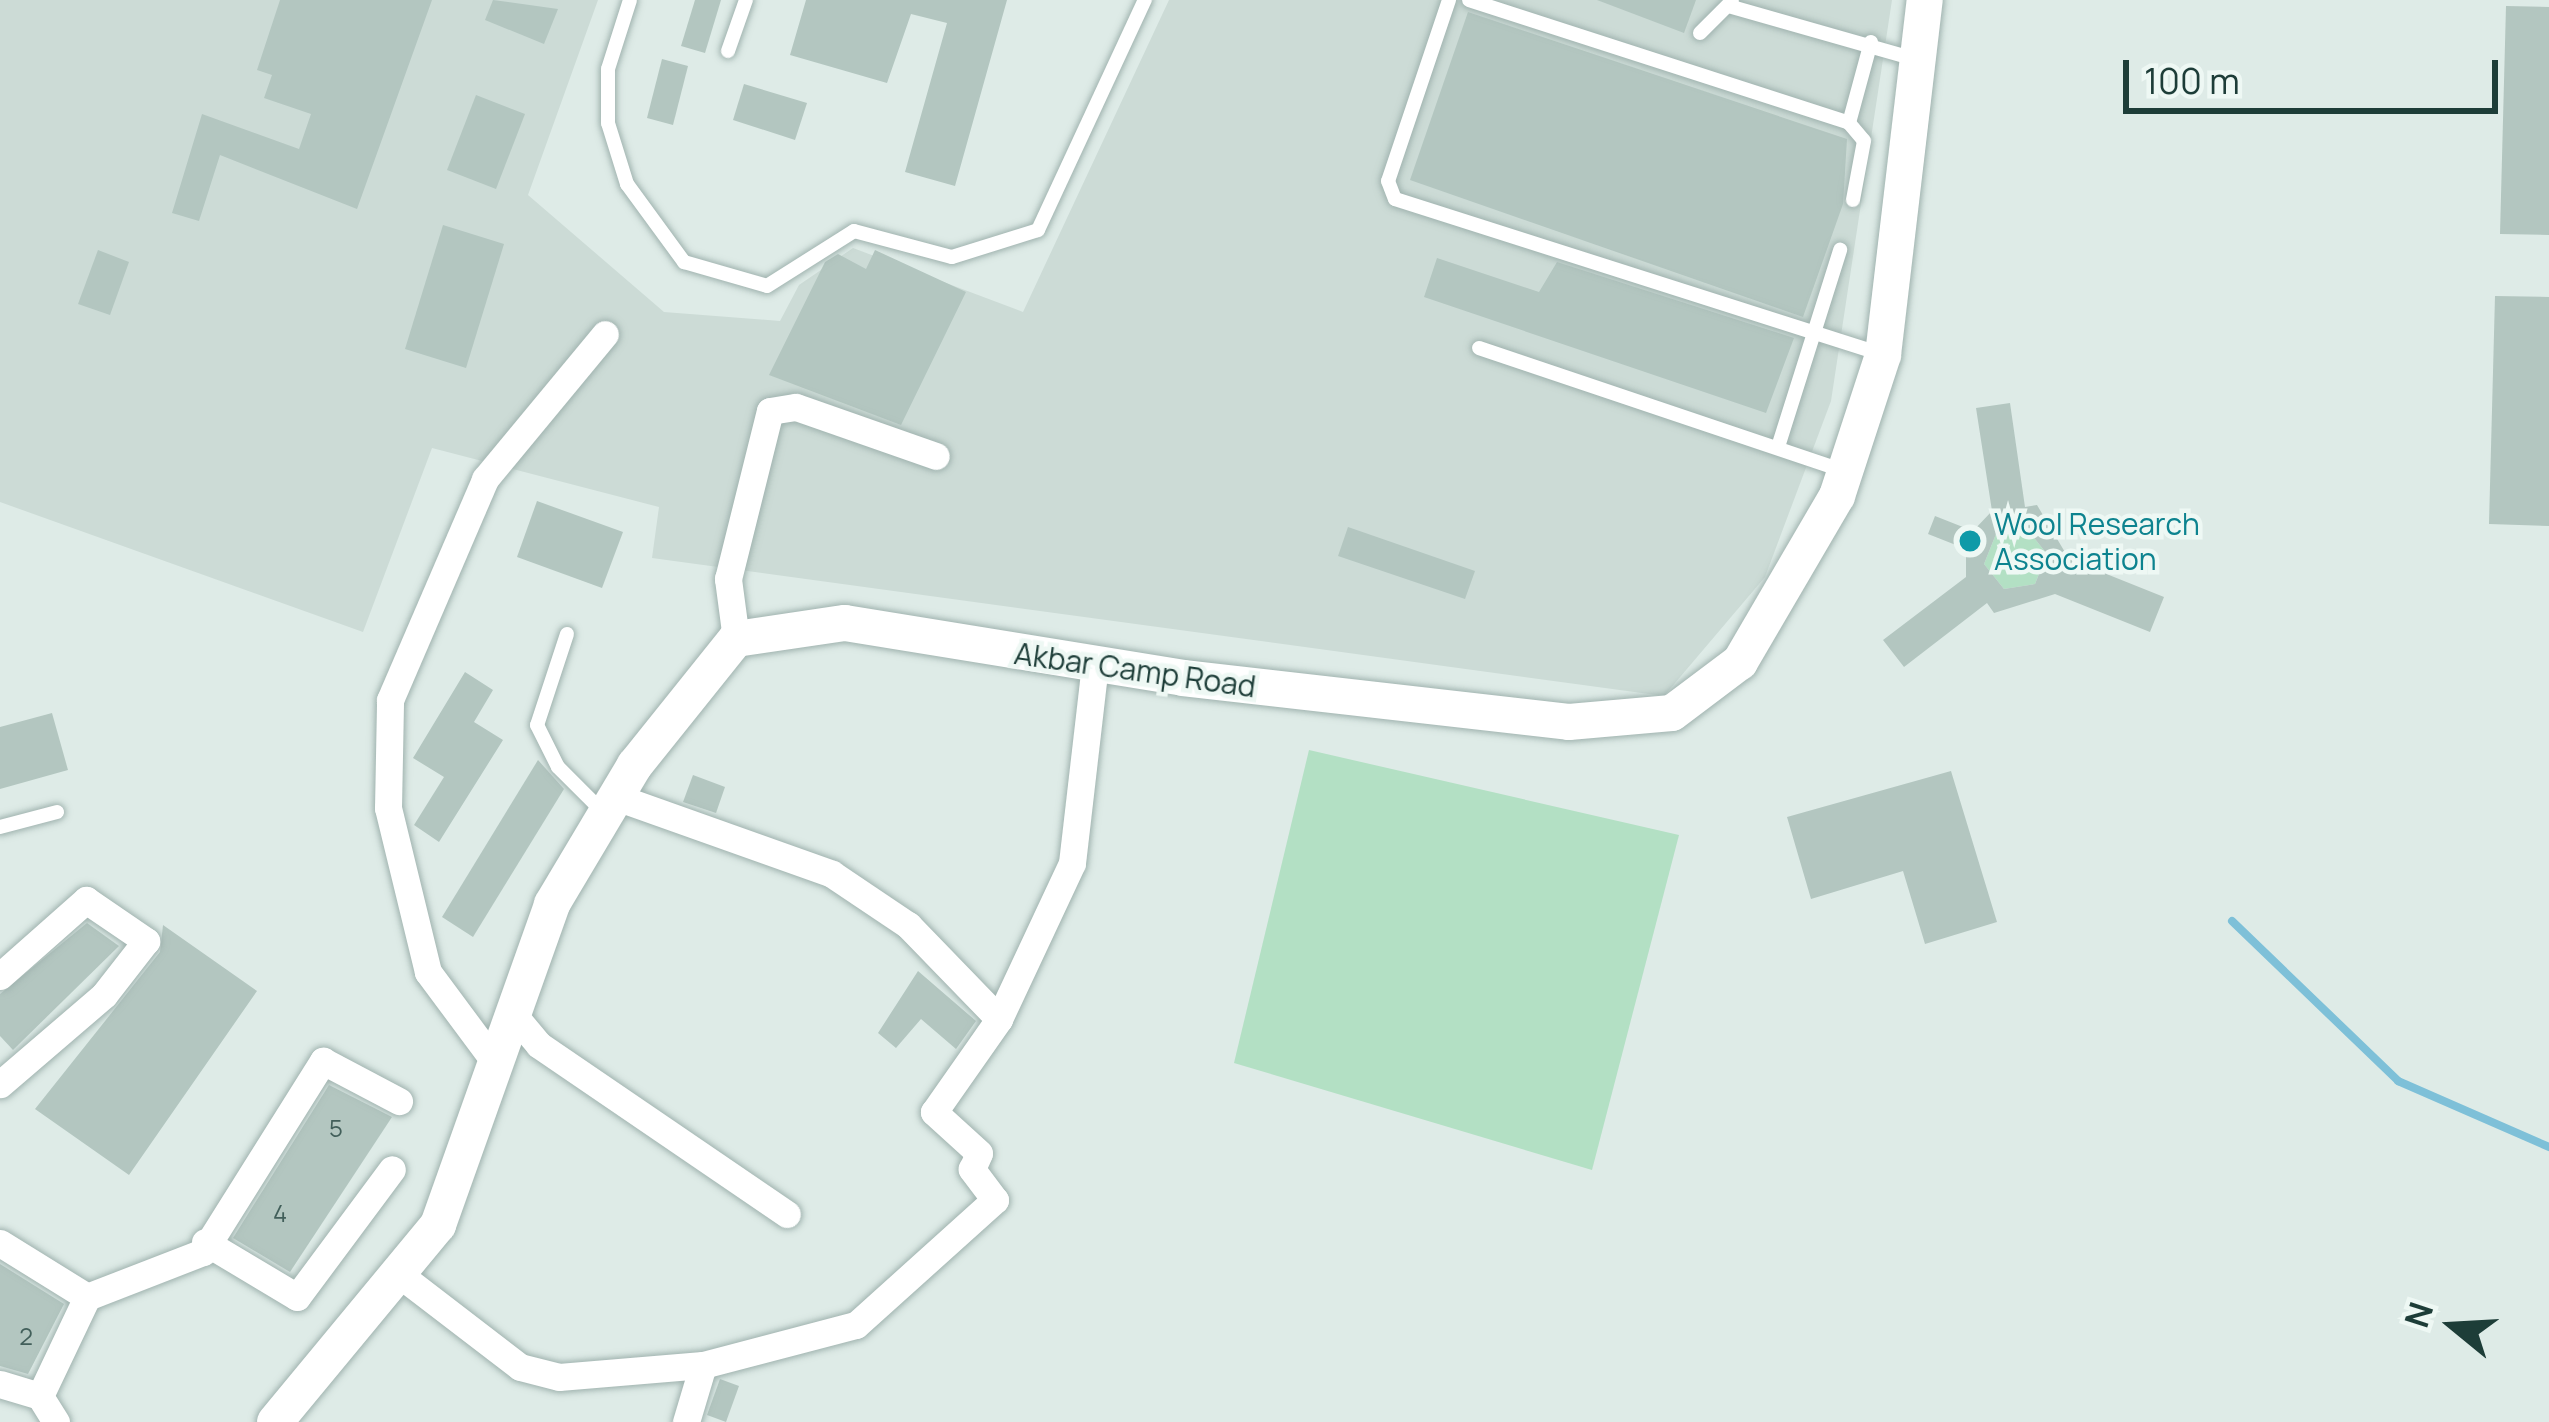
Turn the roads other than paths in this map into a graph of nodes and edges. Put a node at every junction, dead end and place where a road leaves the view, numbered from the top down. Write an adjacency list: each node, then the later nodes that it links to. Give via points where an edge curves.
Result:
1 (630, 0): 3 (lane, via 608,69 608,123 627,184 684,262 767,286 854,231 952,257 1038,230)
2 (746, 0): 10 (lane)
3 (1145, 0)
4 (1449, 0): 16 (lane, via 1388,181 1395,200)
5 (1469, 0): 12 (lane)
6 (1925, 0): 11 (street, Akbar Camp Road)
7 (1732, 3): 8 (lane); 9 (lane)
8 (1700, 34)
9 (1871, 42): 11 (lane); 12 (lane)
10 (728, 51)
11 (1915, 59): 18 (street, Akbar Camp Road)
12 (1849, 122): 13 (lane, via 1864,141)
13 (1853, 200)
14 (1840, 250): 16 (lane)
15 (604, 334): 31 (street, via 485,479 390,700 388,808 428,972)
16 (1816, 334): 18 (lane); 19 (lane)
17 (1480, 348): 19 (lane)
18 (1883, 355): 21 (street, Akbar Camp Road)
19 (1778, 447): 21 (lane)
20 (936, 456): 23 (street, via 796,407 770,411 728,579)
21 (1846, 471): 24 (street, Akbar Camp Road, via 1740,662 1672,713 1569,722)
22 (567, 634): 25 (lane, via 537,725 558,767)
23 (736, 639): 24 (street, Akbar Camp Road, via 845,623); 25 (street)
24 (1095, 665): 30 (street, via 1072,862)
25 (613, 807): 29 (street, via 552,904); 30 (street, via 832,874 908,925)
26 (57, 812): 27 (lane)
27 (0, 827)
28 (0, 976): 32 (street, via 86,900 146,941 104,994)
29 (513, 1014): 31 (street); 35 (street, via 539,1045)
30 (999, 1018): 40 (street, via 934,1112 980,1153 971,1169 994,1200 882,1312)
31 (497, 1065): 38 (street, via 438,1225)
32 (2, 1078)
33 (399, 1101): 36 (street, via 323,1061)
34 (392, 1169): 36 (street, via 297,1297)
35 (787, 1214)
36 (206, 1242): 39 (street)
37 (0, 1243): 39 (street)
38 (404, 1279): 40 (street, via 520,1367 608,1380); 44 (street)
39 (87, 1297): 42 (street)
40 (703, 1365): 45 (street)
41 (0, 1384): 42 (street)
42 (40, 1396): 43 (street)
43 (56, 1422)
44 (275, 1422)
45 (686, 1422)

